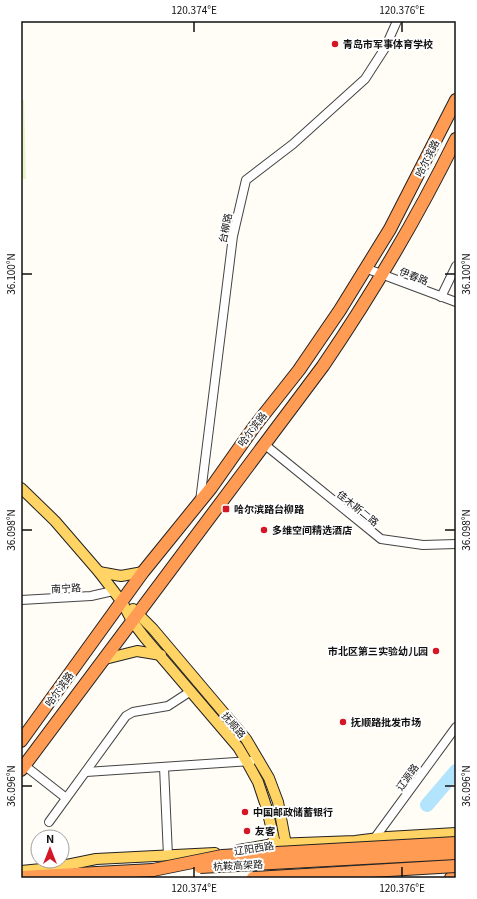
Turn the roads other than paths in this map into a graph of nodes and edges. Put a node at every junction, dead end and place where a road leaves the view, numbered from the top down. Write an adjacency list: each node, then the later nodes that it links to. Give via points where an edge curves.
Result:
1 (397, 21): 11 (street, 台柳路, via 385,48 365,79 293,144 246,180 233,236)
2 (456, 100): 5 (highway, 哈尔滨路, via 390,229)
3 (456, 139): 6 (highway, 哈尔滨路, via 434,184)
4 (456, 266): 7 (street)
5 (366, 268): 6 (street, 伊春路); 11 (highway, 哈尔滨路, via 299,370)
6 (382, 274): 7 (street, 伊春路); 9 (highway, 哈尔滨路, via 355,320)
7 (441, 296): 8 (street, 伊春路)
8 (456, 302)
9 (264, 444): 12 (street, 佳木斯二路, via 381,539 423,546); 18 (highway, 哈尔滨路, via 222,504)
10 (21, 488): 13 (main road, 抚顺路, via 55,520)
11 (200, 501): 14 (highway, 哈尔滨路)
12 (456, 544)
13 (99, 572): 14 (main road, via 121,576); 15 (main road, 抚顺路)
14 (143, 572): 17 (highway, 哈尔滨路)
15 (112, 591): 16 (street, 南宁路, via 91,596); 17 (main road, 抚顺路)
16 (21, 600)
17 (122, 602): 18 (main road, 抚顺路); 23 (highway, 哈尔滨路)
18 (135, 617): 19 (main road, 抚顺路); 20 (highway, 哈尔滨路); 24 (main road, 抚顺路, via 246,739)
19 (161, 655): 20 (main road, via 137,651); 21 (main road, 抚顺路)
20 (105, 659): 27 (highway, 哈尔滨路)
21 (191, 691): 25 (main road, 抚顺路, via 238,746); 28 (street, via 168,706 129,713)
22 (456, 727): 32 (street, 辽源路)
23 (21, 741)
24 (260, 761): 25 (street); 35 (main road, 抚顺路, via 278,802)
25 (247, 762): 26 (street); 34 (main road, 抚顺路, via 258,782 267,809)
26 (164, 767): 28 (street); 37 (street)
27 (23, 768): 29 (street)
28 (86, 772): 29 (street)
29 (66, 798): 30 (street)
30 (49, 822)
31 (456, 833): 32 (main road, 辽阳西路)
32 (374, 839): 35 (main road, 辽阳西路)
33 (456, 843): 39 (highway, bridge, via 222,856)
34 (274, 844): 35 (main road, 辽阳西路); 37 (main road, 辽阳西路, via 227,852); 43 (main road, 抚顺路)
35 (288, 844): 44 (main road, 抚顺路)
36 (456, 853): 39 (highway, 杭鞍高架路, bridge)
37 (168, 856): 40 (main road, 辽阳西路, via 96,859)
38 (456, 866): 42 (highway, 杭鞍高架路, bridge)
39 (153, 870): 41 (highway, 杭鞍高架路)
40 (21, 871)
41 (21, 878)
42 (253, 878)
43 (282, 878)
44 (286, 878)
45 (451, 878): 46 (highway)
46 (456, 878)

